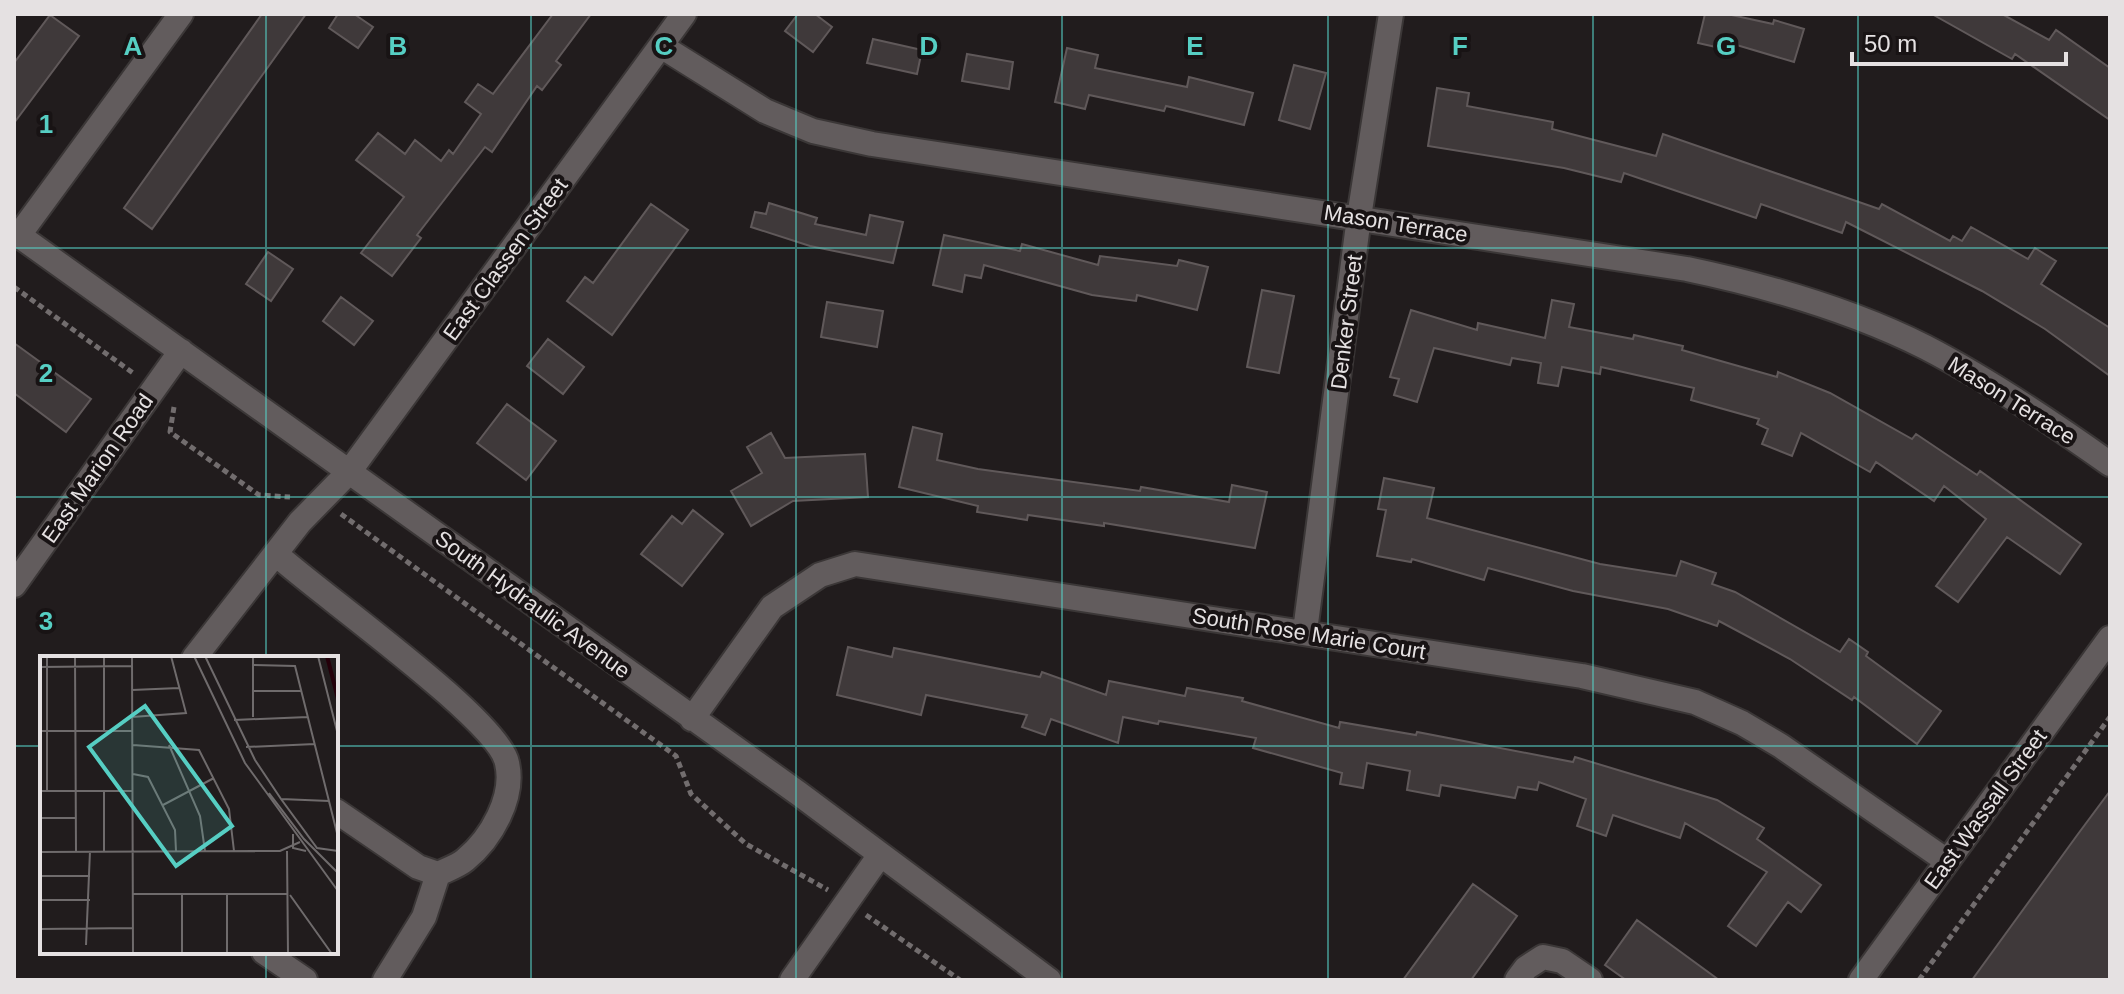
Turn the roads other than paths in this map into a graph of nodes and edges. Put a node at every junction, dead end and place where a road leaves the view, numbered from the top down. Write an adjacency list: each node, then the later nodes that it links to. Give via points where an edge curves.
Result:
1 (181, 14): 6 (street)
2 (684, 14): 4 (street, East Classen Street)
3 (1391, 14): 5 (street, Denker Street)
4 (661, 46): 5 (street, Mason Terrace, via 765,111 813,131); 9 (street, East Classen Street)
5 (1359, 217): 8 (street, Mason Terrace, via 1687,269 1817,305 1922,345); 12 (street, Denker Street)
6 (17, 234): 7 (street, South Hydraulic Avenue)
7 (181, 351): 9 (street, South Hydraulic Avenue); 11 (street, East Marion Road)
8 (2110, 464)
9 (349, 472): 10 (street, East Classen Street); 15 (street, South Hydraulic Avenue)
10 (276, 554): 14 (street, East Classen Street); 19 (street, via 405,657 483,728 507,761 508,796 490,829 465,860)
11 (14, 585)
12 (1305, 631): 15 (street, South Rose Marie Court, via 855,564 820,575 772,607); 18 (street, South Rose Marie Court, via 1582,676 1695,702 1781,746)
13 (2110, 638): 18 (street, East Wassall Street)
14 (196, 656)
15 (692, 719): 17 (street, South Hydraulic Avenue)
16 (338, 812): 19 (street, via 418,867)
17 (880, 855): 23 (street); 24 (street, South Hydraulic Avenue)
18 (1947, 861): 27 (street, East Wassall Street)
19 (438, 874): 22 (street, via 424,917)
20 (267, 954): 21 (street)
21 (305, 980)
22 (385, 980)
23 (792, 980)
24 (1049, 980)
25 (1517, 980): 26 (street, via 1543,957 1562,961)
26 (1590, 980)
27 (1861, 980)

